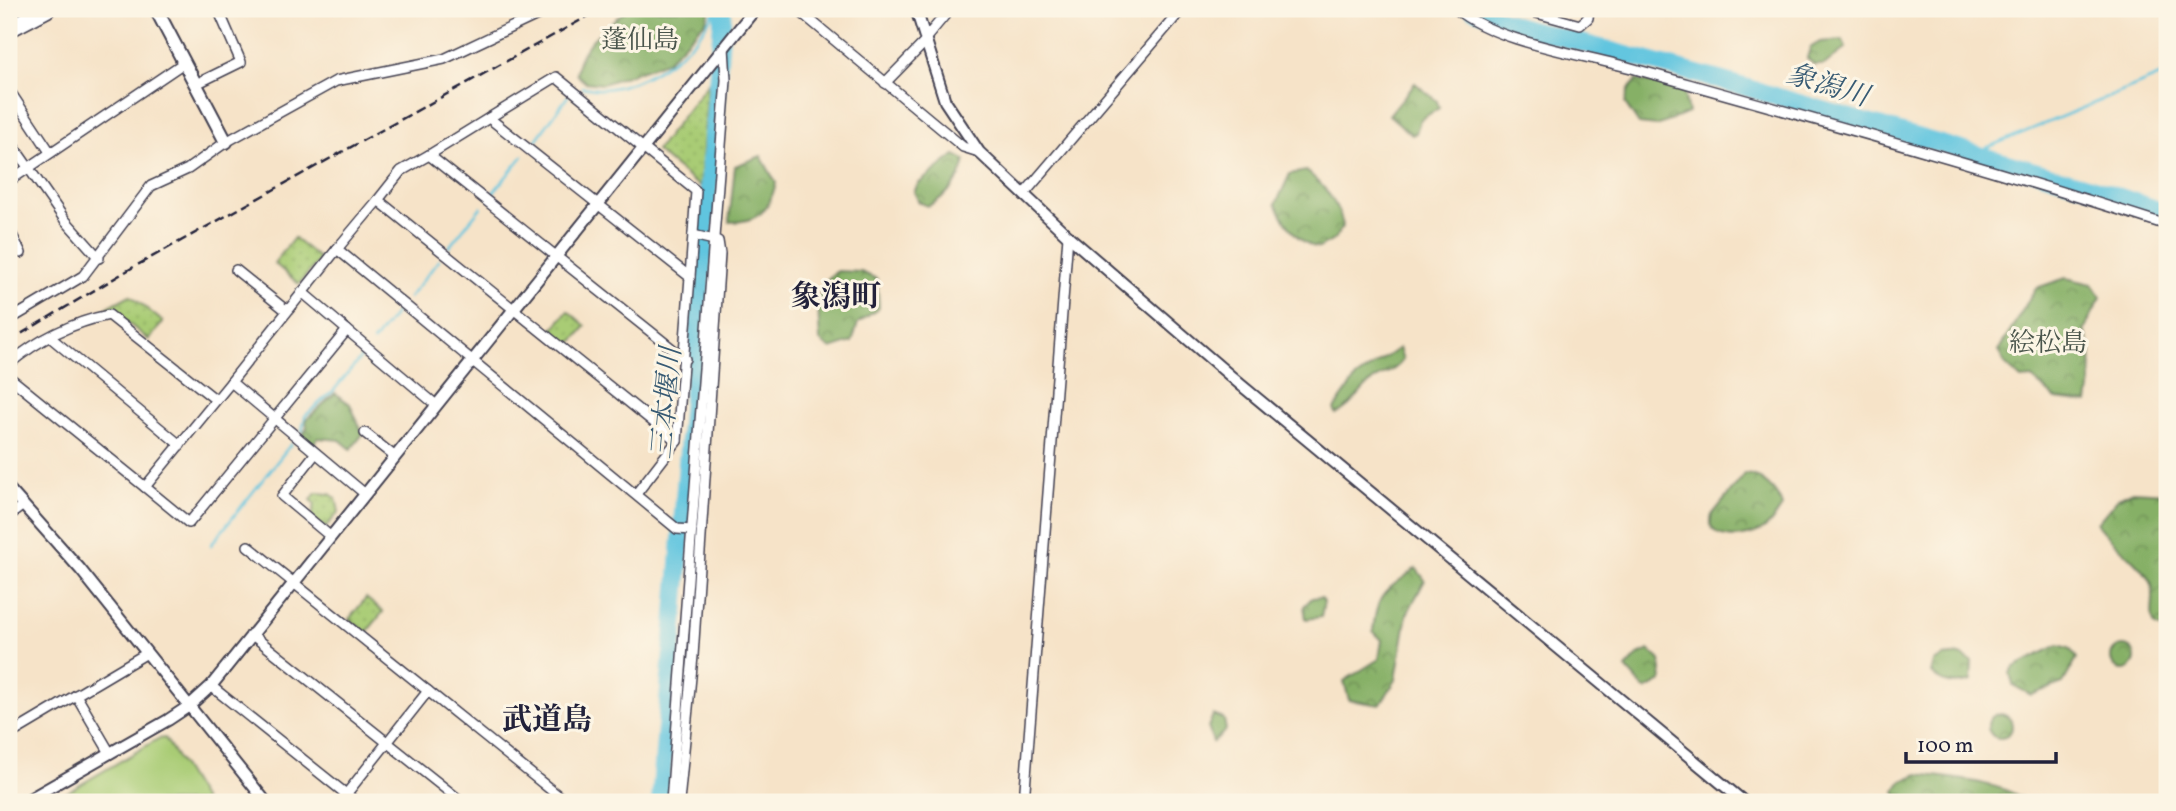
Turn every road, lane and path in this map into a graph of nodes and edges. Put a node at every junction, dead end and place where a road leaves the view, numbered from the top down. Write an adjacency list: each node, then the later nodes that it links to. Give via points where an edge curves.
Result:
1 (13, 9): 14 (street, via 9,12)
2 (47, 9): 14 (highway)
3 (156, 9): 17 (main road)
4 (218, 9): 19 (street, via 241,62)
5 (550, 9): 23 (street, via 444,59 336,81)
6 (755, 9): 16 (street)
7 (797, 9): 18 (street)
8 (916, 9): 15 (street)
9 (950, 9): 15 (street)
10 (1182, 9): 30 (street)
11 (1455, 9): 33 (street, via 1478,25 1545,46 1909,146)
12 (1522, 9): 13 (street, via 1580,25 1588,18)
13 (1589, 9)
14 (12, 28)
15 (925, 41): 18 (street); 26 (street, via 945,101)
16 (724, 46): 24 (street); 37 (street, via 726,80)
17 (185, 62): 19 (main road); 25 (street)
18 (886, 83): 26 (street, via 963,147)
19 (196, 84): 23 (main road)
20 (9, 90): 25 (street)
21 (489, 118): 24 (street, via 556,77); 27 (street); 32 (street)
22 (9, 140): 28 (street)
23 (226, 142): 41 (street, via 188,169 151,186)
24 (643, 147): 32 (street); 35 (street, via 696,191)
25 (50, 152): 28 (street)
26 (979, 152): 30 (street)
27 (429, 155): 31 (street, via 401,171); 40 (street)
28 (28, 167): 29 (street); 41 (street)
29 (9, 181)
30 (1024, 194): 36 (street)
31 (378, 200): 38 (street); 45 (street)
32 (597, 205): 40 (street); 43 (street)
33 (2167, 225)
34 (9, 229): 39 (street)
35 (693, 235): 37 (street); 43 (street)
36 (1068, 236): 90 (street); 91 (street, via 1436,550)
37 (712, 238): 69 (street); 89 (street, via 718,241 720,254)
38 (337, 248): 44 (street); 51 (street)
39 (20, 253)
40 (556, 257): 45 (street); 50 (street)
41 (99, 258): 47 (street, via 83,276)
42 (236, 270): 46 (street)
43 (690, 277): 50 (street)
44 (302, 292): 46 (street); 48 (street)
45 (512, 310): 51 (street); 59 (street)
46 (287, 311): 54 (street)
47 (9, 320)
48 (347, 330): 56 (street); 57 (street)
49 (50, 337): 52 (street); 55 (street, via 83,320 109,315); 60 (street)
50 (685, 359): 59 (street)
51 (471, 360): 56 (street); 66 (street)
52 (9, 364)
53 (9, 377): 63 (street)
54 (231, 382): 55 (street); 57 (street)
55 (216, 400): 60 (street)
56 (435, 404): 62 (street)
57 (274, 419): 61 (street); 63 (street, via 189,523)
58 (365, 433): 62 (street)
59 (677, 441): 66 (street)
60 (180, 445): 63 (street)
61 (314, 454): 65 (street); 70 (street, via 282,496)
62 (394, 456): 65 (street)
63 (145, 487)
64 (9, 489): 67 (street)
65 (364, 493): 70 (street)
66 (636, 494): 69 (street, via 677,529)
67 (23, 505): 68 (street); 74 (street)
68 (9, 516)
69 (691, 530): 88 (street)
70 (331, 537): 72 (street)
71 (248, 546): 72 (street)
72 (292, 582): 73 (street); 76 (street)
73 (251, 634): 75 (street); 80 (street)
74 (147, 653): 77 (street); 78 (street)
75 (211, 686): 78 (street); 82 (street)
76 (428, 691): 80 (street); 87 (street)
77 (76, 695): 79 (street); 81 (street)
78 (189, 706): 81 (street); 84 (street)
79 (9, 735)
80 (387, 742): 82 (street); 86 (street)
81 (110, 753): 83 (street)
82 (343, 798): 85 (street)
83 (24, 802)
84 (265, 802)
85 (356, 802)
86 (461, 802)
87 (564, 802)
88 (671, 802)
89 (679, 802)
90 (1024, 802)
91 (1744, 802)

